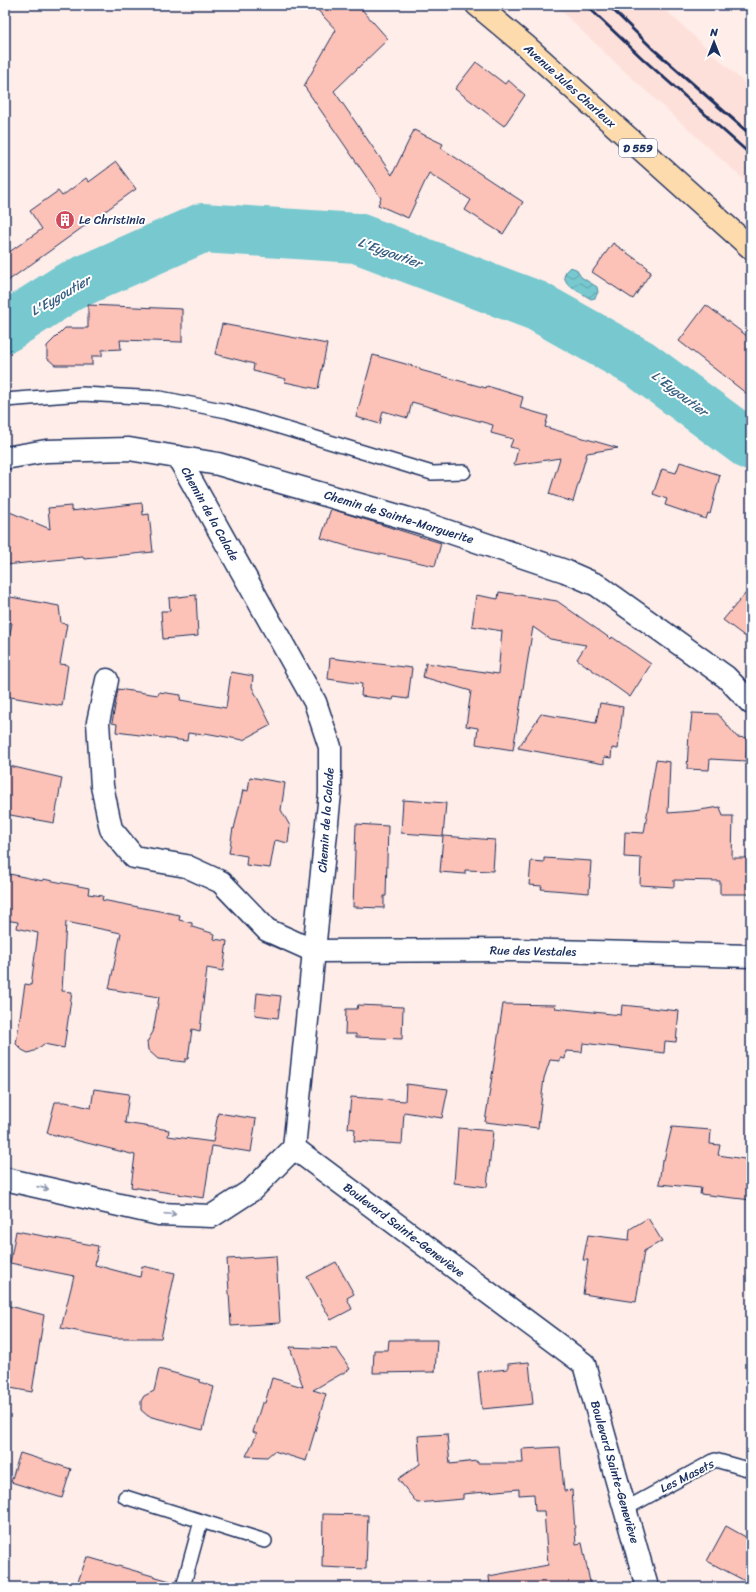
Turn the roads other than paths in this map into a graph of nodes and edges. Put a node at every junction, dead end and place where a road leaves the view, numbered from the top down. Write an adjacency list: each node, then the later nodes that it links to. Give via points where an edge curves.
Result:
1 (478, 5): 3 (main road, Avenue Jules Charleux / D 559)
2 (490, 5): 3 (main road, D 559)
3 (526, 46): 4 (main road, Avenue Jules Charleux / D 559)
4 (751, 248)
5 (5, 400): 8 (lane, via 82,394 160,398 226,412 432,473)
6 (178, 457): 7 (street, Chemin de Sainte-Marguerite, via 129,449 46,451); 10 (street, Chemin de Sainte-Marguerite, via 218,464 423,523 565,571 597,585 726,677); 11 (street, Chemin de la Calade, via 316,702 330,747 330,792)
7 (5, 458)
8 (464, 472)
9 (106, 680): 11 (street, via 98,722 102,786 111,829 134,857 186,866 221,882 267,930)
10 (751, 703)
11 (314, 951): 12 (street, Rue des Vestales, via 512,950); 13 (street, Chemin de la Calade)
12 (751, 956)
13 (294, 1148): 14 (street, one-way to 13, via 159,1214 212,1216 252,1190); 17 (street, Boulevard Sainte-Geneviève, via 584,1364)
14 (5, 1179)
15 (751, 1470): 17 (lane, Les Masets, via 715,1460)
16 (125, 1497): 18 (lane)
17 (625, 1509): 21 (street, Boulevard Sainte-Geneviève)
18 (201, 1521): 19 (lane); 20 (lane)
19 (265, 1541)
20 (183, 1587)
21 (647, 1587)

